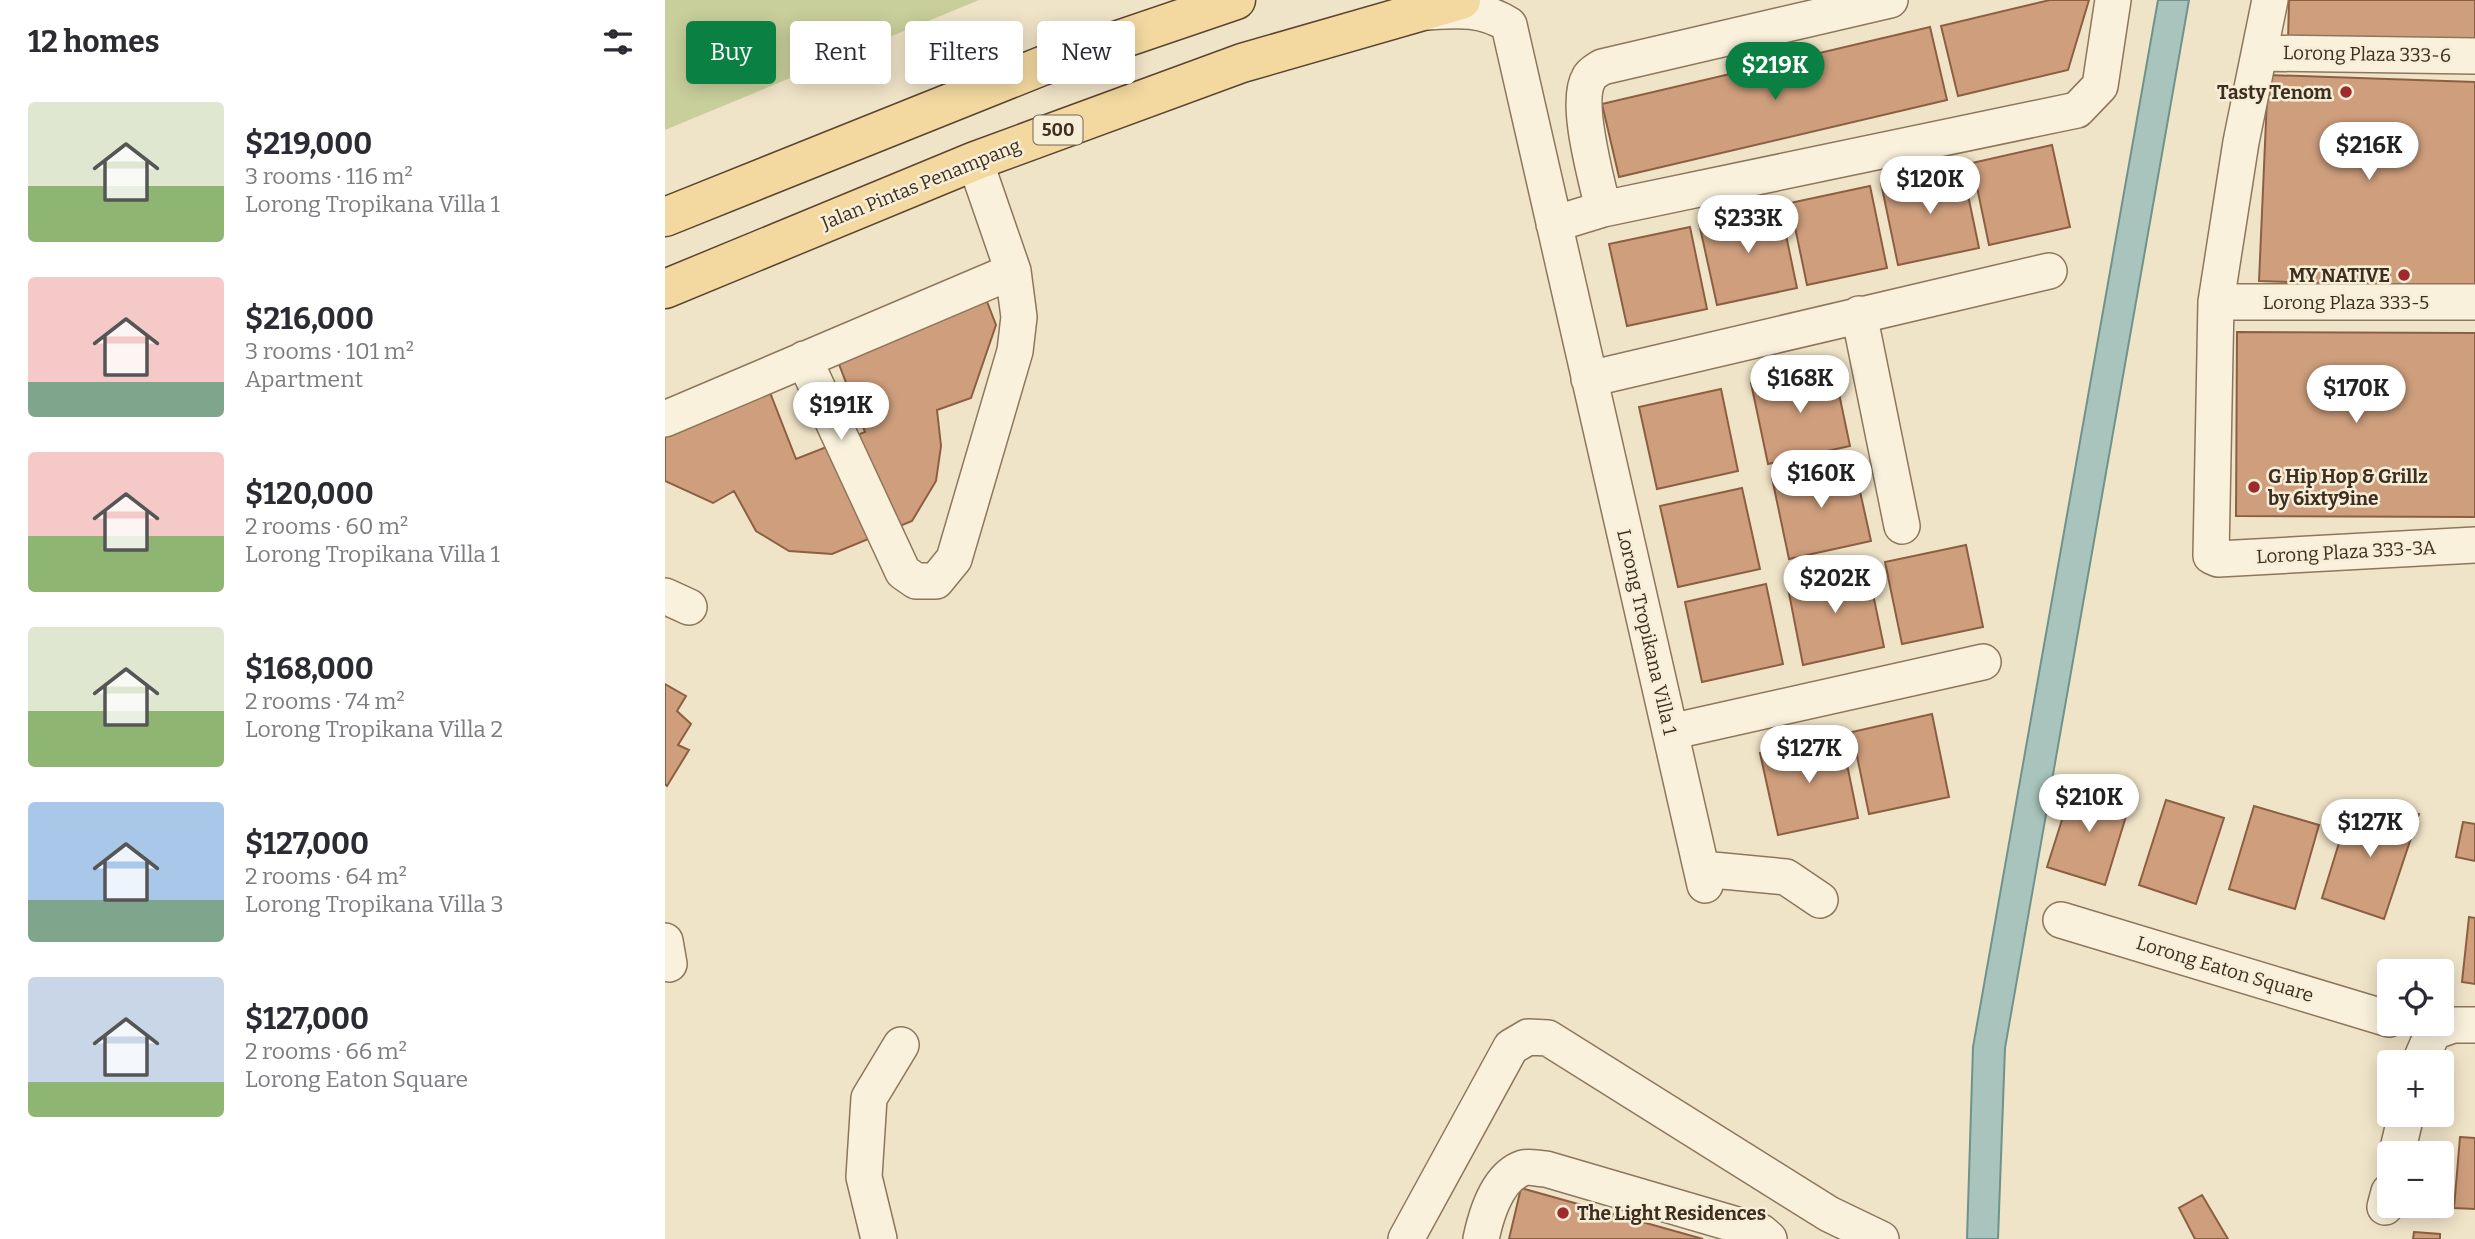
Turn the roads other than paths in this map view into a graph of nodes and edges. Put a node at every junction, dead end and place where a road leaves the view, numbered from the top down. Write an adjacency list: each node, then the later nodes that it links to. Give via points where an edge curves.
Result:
1 (1236, 0): 12 (main road, via 1042,65)
2 (1461, 0): 6 (main road, Jalan Pintas Penampang / 500)
3 (1890, 0): 11 (street, via 1602,67 1589,76 1583,112)
4 (2113, 0): 11 (street, via 2100,86 2077,110)
5 (2270, 0): 8 (street)
6 (1413, 13): 7 (street, via 1467,9 1493,15); 10 (main road, Jalan Pintas Penampang / 500, via 1242,62)
7 (1518, 13): 13 (street, Lorong Tropikana Villa 1)
8 (2260, 53): 9 (street, Lorong Plaza 333-6); 17 (street)
9 (2475, 56)
10 (975, 161): 14 (street); 16 (main road, Jalan Pintas Penampang / 500)
11 (1603, 209): 13 (street)
12 (665, 217)
13 (1554, 224): 21 (street, Lorong Tropikana Villa 1)
14 (1013, 271): 20 (street); 20 (street, via 1019,317 1015,351 954,559 936,581 916,581 903,572)
15 (2049, 271): 19 (street)
16 (665, 289)
17 (2216, 302): 18 (street, Lorong Plaza 333-5); 24 (street, Lorong Plaza 333-3A, via 2211,556)
18 (2475, 302)
19 (1859, 314): 21 (street); 23 (street)
20 (804, 359): 22 (street)
21 (1589, 379): 26 (street, Lorong Tropikana Villa 1)
22 (665, 419)
23 (1902, 526)
24 (2475, 545)
25 (1983, 662): 26 (street)
26 (1670, 732): 27 (street, Lorong Tropikana Villa 1, via 1704,877 1786,877)
27 (1820, 900)
28 (2061, 920): 29 (street, Lorong Eaton Square)
29 (2377, 1015)
30 (2475, 1025): 31 (street, via 2453,1025)
31 (2419, 1039)
32 (901, 1045): 34 (street, via 869,1098 864,1177)
33 (1721, 1230): 36 (street, via 1546,1169 1525,1167 1507,1177 1486,1214); 37 (street, via 1761,1233)
34 (879, 1239)
35 (1406, 1239): 38 (street, via 1511,1047 1528,1037 1548,1038 1829,1214)
36 (1481, 1239)
37 (1769, 1239)
38 (1881, 1239)

